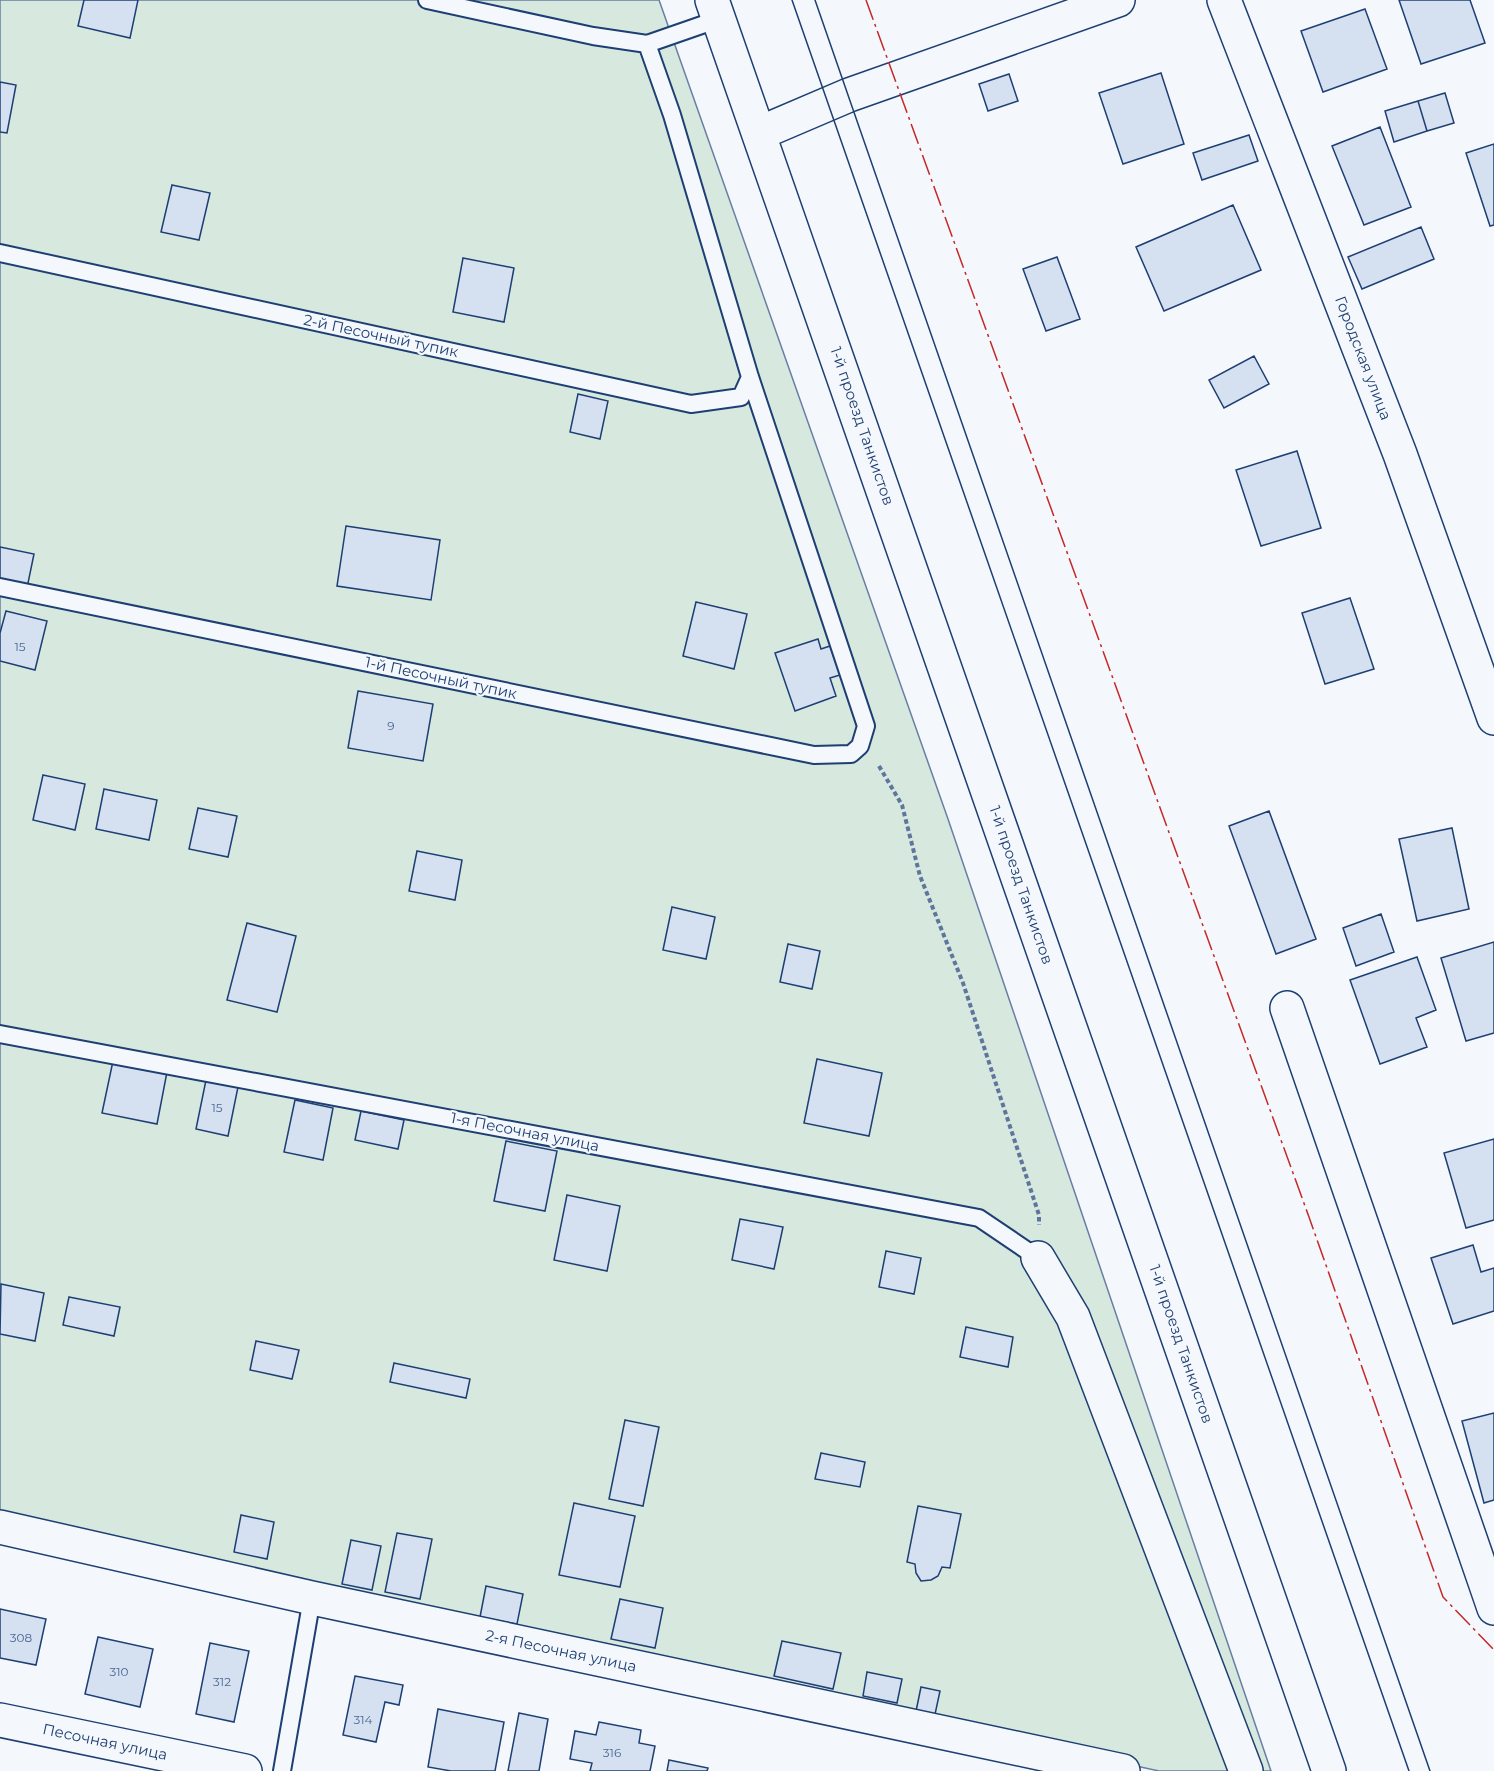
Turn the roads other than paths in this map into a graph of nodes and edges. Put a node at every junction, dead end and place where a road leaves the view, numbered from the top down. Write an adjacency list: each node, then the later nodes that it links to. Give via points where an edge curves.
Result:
1 (427, 0): 5 (lane)
2 (1119, 0): 6 (street, via 849,95)
3 (1224, 0): 10 (street, Городская улица, via 1400,454)
4 (715, 10): 5 (lane); 6 (street, 1-й проезд Танкистов)
5 (647, 44): 8 (lane)
6 (760, 133): 22 (street, 1-й проезд Танкистов)
7 (0, 253): 8 (lane, 2-й Песочный тупик, via 691,404 741,397)
8 (750, 377): 9 (lane, 1-й Песочный тупик, via 866,726 860,746 852,754 814,755)
9 (0, 587)
10 (1493, 709)
11 (1287, 1008): 16 (street)
12 (0, 1034): 13 (lane, 1-я Песочная улица, via 980,1218)
13 (1038, 1258): 21 (street, via 1073,1317)
14 (0, 1527): 15 (street, 2-я Песочная улица)
15 (312, 1598): 19 (lane); 20 (street, 2-я Песочная улица)
16 (1494, 1608)
17 (0, 1720): 18 (street, Песочная улица)
18 (245, 1771)
19 (282, 1771)
20 (1123, 1771)
21 (1246, 1771)
22 (1329, 1771)

